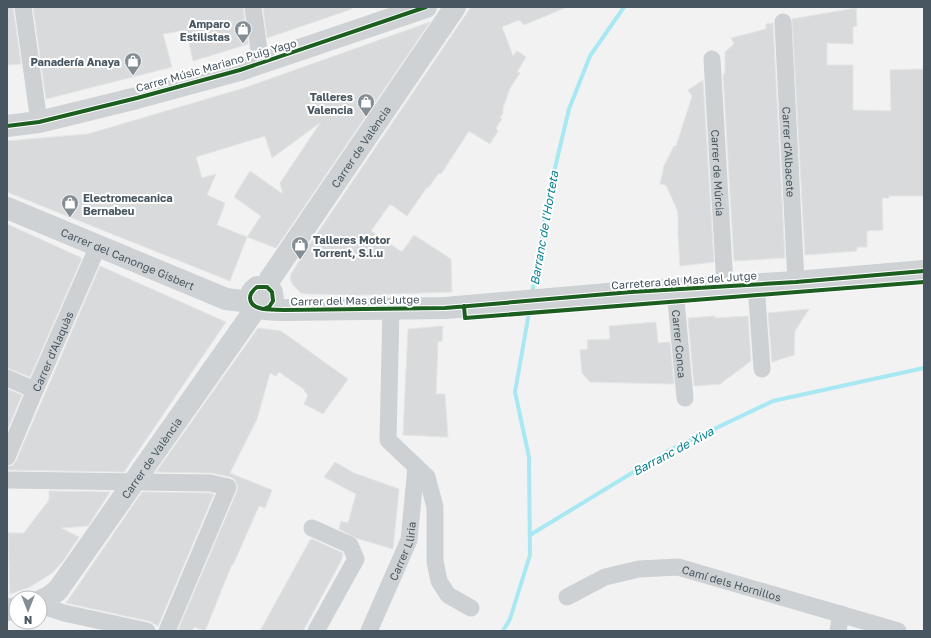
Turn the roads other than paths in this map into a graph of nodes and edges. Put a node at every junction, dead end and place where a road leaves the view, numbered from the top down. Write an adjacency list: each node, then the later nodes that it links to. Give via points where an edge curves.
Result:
1 (23, 7): 8 (street)
2 (253, 7): 7 (street)
3 (426, 7): 7 (street, Carrer Músic Mariano Puig Yago)
4 (455, 7): 17 (street, Carrer de València, via 270,279)
5 (783, 22): 13 (street, Carrer d'Albacete)
6 (712, 59): 15 (street, Carrer de Múrcia)
7 (261, 64): 8 (street, Carrer Músic Mariano Puig Yago)
8 (39, 122): 9 (street, Carrer Músic Mariano Puig Yago)
9 (7, 126)
10 (7, 208): 11 (street, Carrer del Canonge Gisbert)
11 (98, 246): 17 (street, Carrer del Canonge Gisbert, via 226,299); 22 (street, Carrer d'Alaquàs)
12 (924, 271): 13 (street, Carretera del Mas del Jutge)
13 (796, 282): 14 (street, Carretera del Mas del Jutge)
14 (756, 284): 15 (street, Carretera del Mas del Jutge); 20 (street)
15 (725, 286): 16 (street, Carretera del Mas del Jutge)
16 (675, 290): 19 (street, Carretera del Mas del Jutge); 23 (street, Carrer Conca)
17 (260, 301): 18 (street, Carrer del Mas del Jutge, via 284,310); 27 (street, Carrer de València)
18 (391, 308): 19 (street, Carrer del Mas del Jutge); 25 (street, via 388,440)
19 (445, 308)
20 (762, 369)
21 (7, 378): 22 (street)
22 (35, 390): 24 (street, Carrer d'Alaquàs)
23 (685, 398)
24 (7, 457)
25 (416, 467): 32 (street, via 427,477 435,507 435,561 438,581 448,595); 37 (street, Carrer Lliria, via 409,540)
26 (7, 480): 27 (street)
27 (133, 482): 29 (street, Carrer de València, via 58,590); 35 (street, via 210,483 228,487)
28 (312, 528): 36 (street, via 350,545 356,559)
29 (48, 597)
30 (567, 597): 33 (street, Camí dels Hornillos, via 605,577 639,569 678,567)
31 (48, 608): 34 (street)
32 (471, 608)
33 (841, 614): 38 (street); 39 (street, Camí dels Hornillos)
34 (147, 631)
35 (167, 631)
36 (316, 631)
37 (369, 631)
38 (838, 631)
39 (898, 631)

